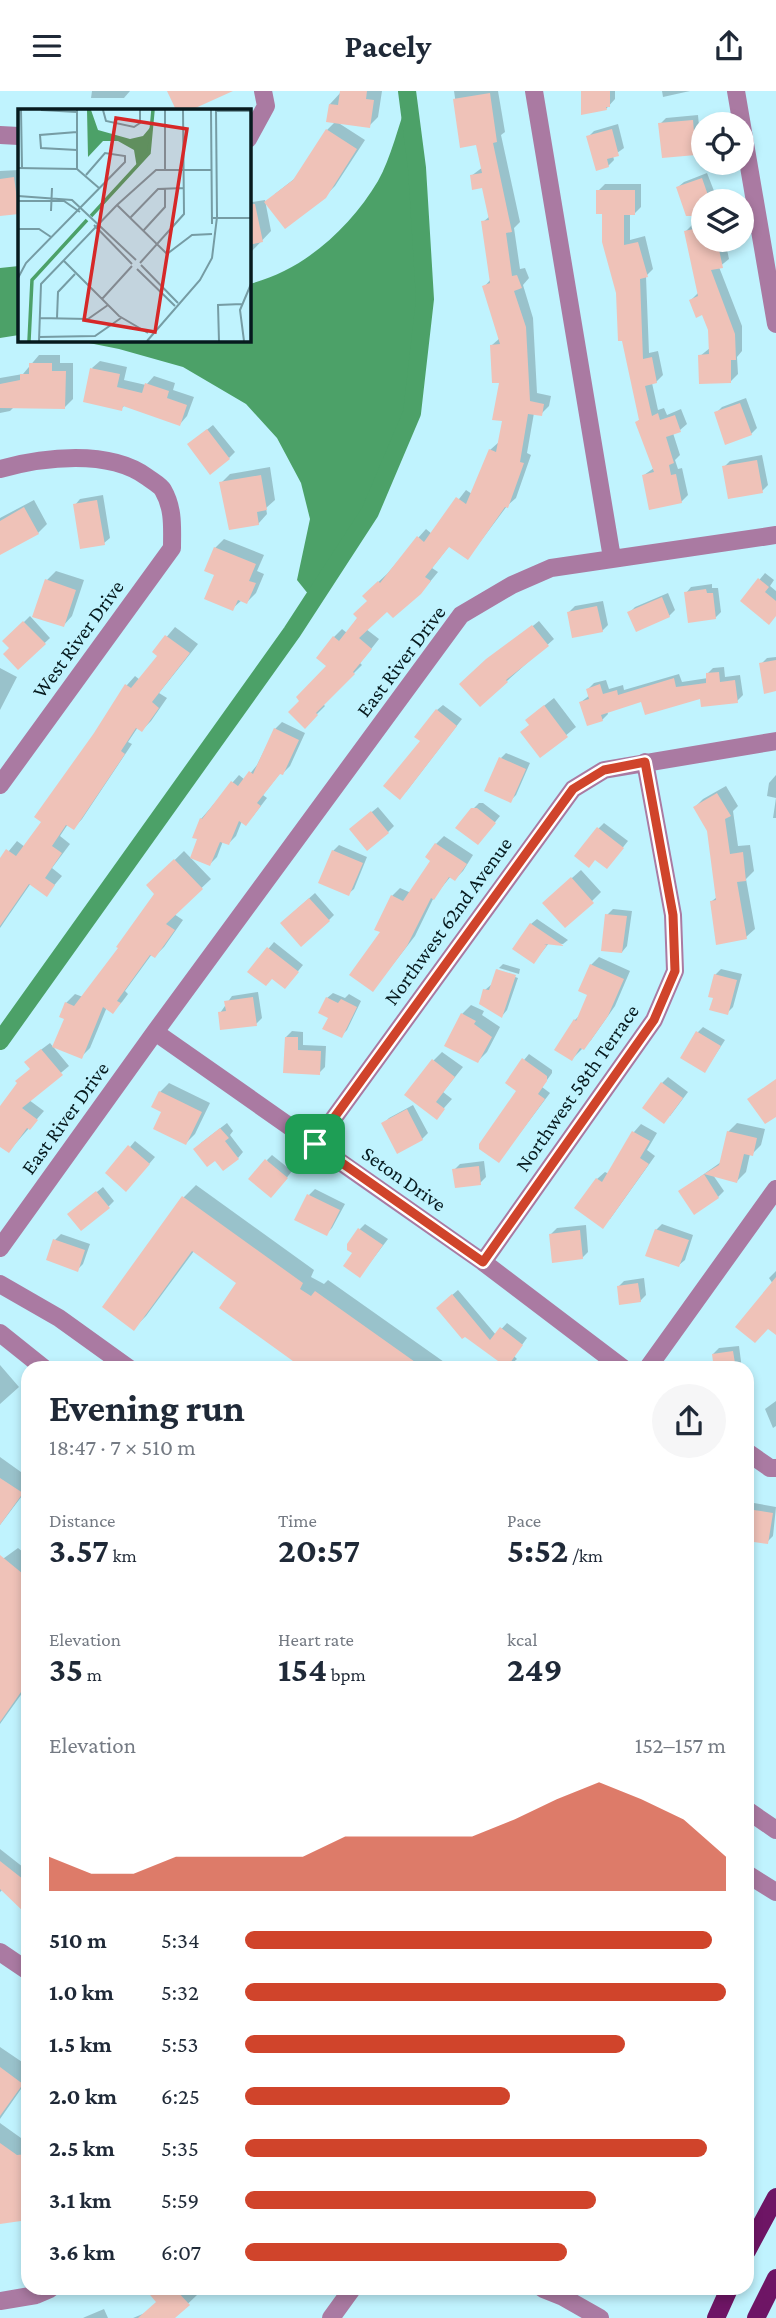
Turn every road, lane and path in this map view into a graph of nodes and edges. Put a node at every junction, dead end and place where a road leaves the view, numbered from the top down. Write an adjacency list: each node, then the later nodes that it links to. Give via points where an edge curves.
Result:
1 (263, 91): 5 (street, via 266,106)
2 (534, 91): 10 (street)
3 (736, 91): 7 (street)
4 (0, 135): 6 (street)
5 (250, 135)
6 (18, 136)
7 (776, 324)
8 (0, 469): 13 (street, West River Drive, via 74,457 132,466 162,488 172,513 172,548)
9 (776, 535): 10 (street, East River Drive)
10 (612, 558): 14 (street, East River Drive, via 551,568 461,615)
11 (776, 741): 12 (street, Northwest 62nd Avenue)
12 (645, 762): 15 (street, Northwest 62nd Avenue, via 604,770 573,789); 18 (street, Northwest 58th Terrace, via 673,915 675,971 654,1020)
13 (0, 785)
14 (155, 1032): 15 (street, Seton Drive); 17 (street, East River Drive)
15 (315, 1144): 18 (street, Seton Drive)
16 (776, 1189): 24 (street)
17 (0, 1248)
18 (483, 1262): 23 (street, Seton Drive)
19 (0, 1284): 22 (street, via 59,1318)
20 (0, 1332): 21 (street)
21 (35, 1361)
22 (119, 1361)
23 (613, 1361)
24 (653, 1361)
25 (754, 1458): 26 (street)
26 (776, 1468)
27 (754, 1815): 28 (street)
28 (776, 1830)
29 (754, 1878): 30 (street)
30 (776, 1892)
31 (0, 1952): 32 (street)
32 (21, 1966)
33 (776, 2197): 34 (main road)
34 (754, 2238)
35 (776, 2278): 44 (main road)
36 (36, 2295): 40 (street)
37 (348, 2295): 41 (street)
38 (558, 2295): 42 (street)
39 (726, 2295): 43 (main road)
40 (0, 2301)
41 (331, 2318)
42 (600, 2318)
43 (716, 2318)
44 (757, 2318)

